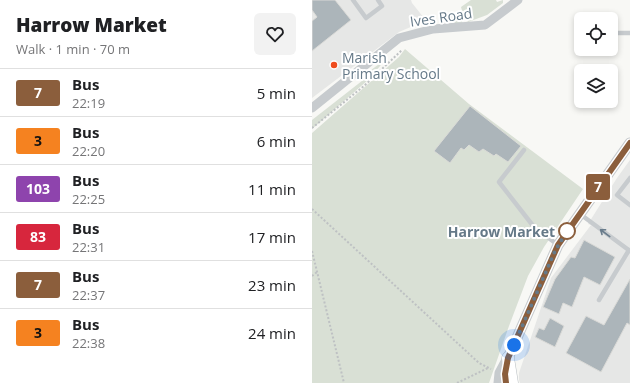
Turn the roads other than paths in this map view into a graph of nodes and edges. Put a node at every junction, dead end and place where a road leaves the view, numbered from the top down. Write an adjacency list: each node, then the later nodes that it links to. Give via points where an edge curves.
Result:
1 (353, 0): 2 (lane, via 366,18 382,6)
2 (378, 0)
3 (518, 0): 6 (street, Ives Road, via 485,25 434,29 399,38)
4 (618, 33): 5 (lane)
5 (630, 33)
6 (312, 108)
7 (630, 143): 11 (street)
8 (524, 150): 12 (lane, via 500,182 534,227)
9 (630, 178): 10 (lane, via 617,195)
10 (630, 205)
11 (580, 214): 12 (street); 13 (lane, one-way to 11)
12 (558, 245): 15 (street)
13 (629, 251): 14 (lane)
14 (599, 300)
15 (508, 358): 16 (street); 17 (street); 18 (main road)
16 (499, 378)
17 (506, 383)
18 (512, 383)

